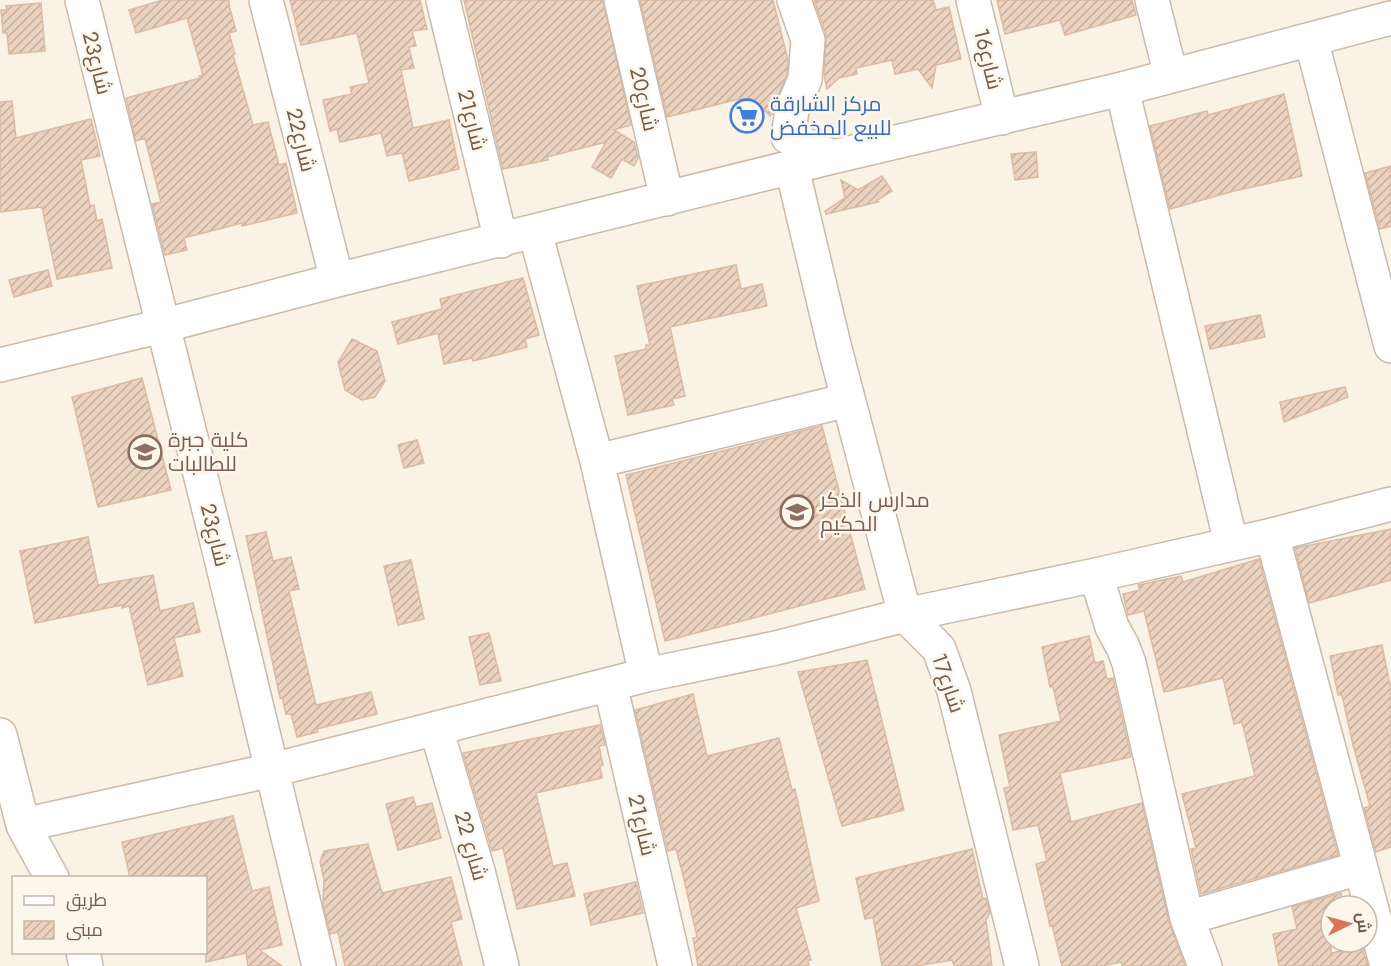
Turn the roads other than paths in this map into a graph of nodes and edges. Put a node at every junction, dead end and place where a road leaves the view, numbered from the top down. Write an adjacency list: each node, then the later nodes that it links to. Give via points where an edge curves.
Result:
1 (82, 0): 20 (street, شارع23)
2 (266, 0): 19 (street, شارع22)
3 (443, 0): 18 (street, شارع21)
4 (621, 0): 15 (street, شارع20)
5 (794, 0): 13 (street, via 808,40 805,79 792,110 788,137)
6 (973, 0): 12 (street, شارع16)
7 (1152, 0): 10 (street)
8 (1391, 18): 9 (street)
9 (1311, 39): 10 (street); 17 (street)
10 (1171, 76): 11 (street)
11 (1122, 89): 12 (street); 27 (street)
12 (1002, 118): 13 (street)
13 (832, 157): 14 (street)
14 (792, 168): 15 (street); 23 (street)
15 (668, 199): 16 (street)
16 (535, 232): 18 (street); 24 (street)
17 (1378, 238): 21 (street)
18 (501, 241): 19 (street)
19 (337, 280): 20 (street)
20 (162, 326): 22 (street); 34 (street, شارع23)
21 (1391, 346)
22 (0, 365)
23 (848, 400): 24 (street); 29 (street)
24 (597, 461): 30 (street)
25 (1391, 504): 26 (street)
26 (1272, 535): 27 (street); 36 (street)
27 (1231, 543): 28 (street)
28 (1096, 575): 29 (street); 38 (street, via 1112,627 1129,663)
29 (905, 615): 30 (street, via 776,648); 42 (street, شارع17, via 939,648 954,691)
30 (646, 675): 31 (street)
31 (610, 684): 32 (street); 41 (street, شارع21)
32 (436, 728): 34 (street); 40 (street, شارع 22)
33 (0, 735): 35 (street)
34 (272, 770): 35 (street); 39 (street, شارع23)
35 (23, 825): 37 (street)
36 (1360, 868): 38 (street); 44 (street)
37 (51, 876)
38 (1187, 918): 43 (street)
39 (319, 966)
40 (502, 966)
41 (675, 966)
42 (1022, 966)
43 (1205, 966)
44 (1387, 966)

